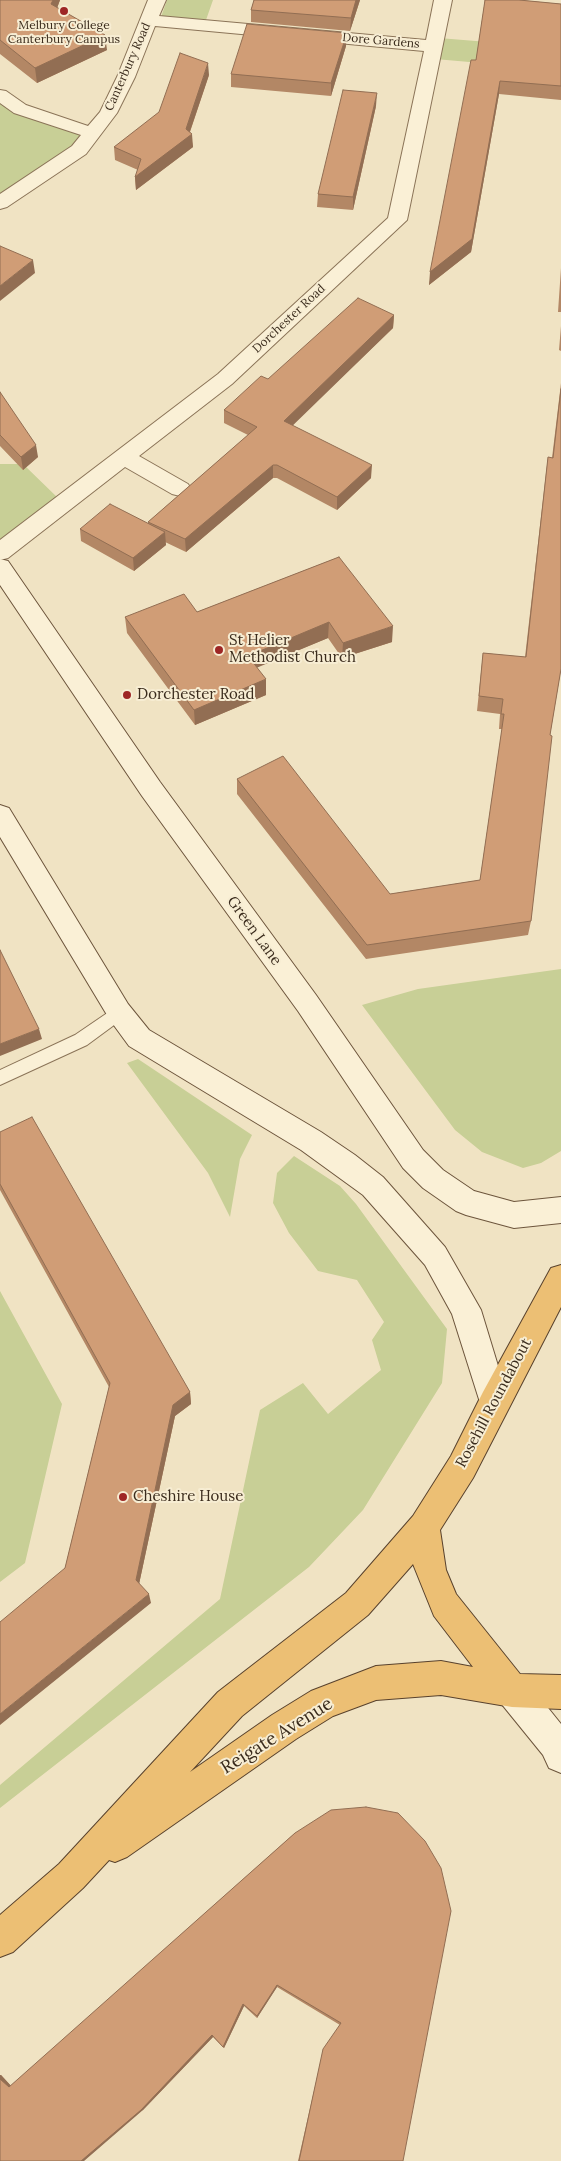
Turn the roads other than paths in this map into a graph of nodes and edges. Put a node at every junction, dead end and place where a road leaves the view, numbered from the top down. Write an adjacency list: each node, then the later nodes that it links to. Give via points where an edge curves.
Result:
1 (157, 0): 3 (street, Canterbury Road)
2 (443, 0): 4 (street, Dorchester Road)
3 (150, 20): 4 (street, Dore Gardens); 6 (street, Canterbury Road, via 112,106)
4 (432, 46): 8 (street, Dorchester Road, via 397,220 225,379)
5 (0, 95): 6 (street, via 20,109)
6 (92, 134): 7 (street, Canterbury Road, via 79,150)
7 (0, 203)
8 (124, 457): 9 (street); 10 (street, Dorchester Road)
9 (180, 489)
10 (0, 552)
11 (0, 567): 15 (street, Green Lane, via 151,789 307,1003 413,1159 466,1202 514,1215)
12 (0, 815): 13 (street)
13 (120, 1012): 14 (lane, via 82,1040); 17 (street, via 139,1038 311,1141 373,1186 435,1256 466,1310)
14 (0, 1078)
15 (561, 1210)
16 (561, 1278): 17 (highway, Rosehill Roundabout)
17 (494, 1402): 18 (highway, Rosehill Roundabout, via 462,1467)
18 (424, 1526): 19 (highway, via 430,1571 445,1605); 22 (highway, Reigate Avenue, via 357,1604 230,1704)
19 (512, 1690): 20 (highway); 21 (street, via 555,1743); 22 (highway, Reigate Avenue, via 441,1678 395,1681 376,1683 323,1703)
20 (561, 1692)
21 (561, 1756)
22 (71, 1876): 23 (highway, Reigate Avenue)
23 (0, 1939)

